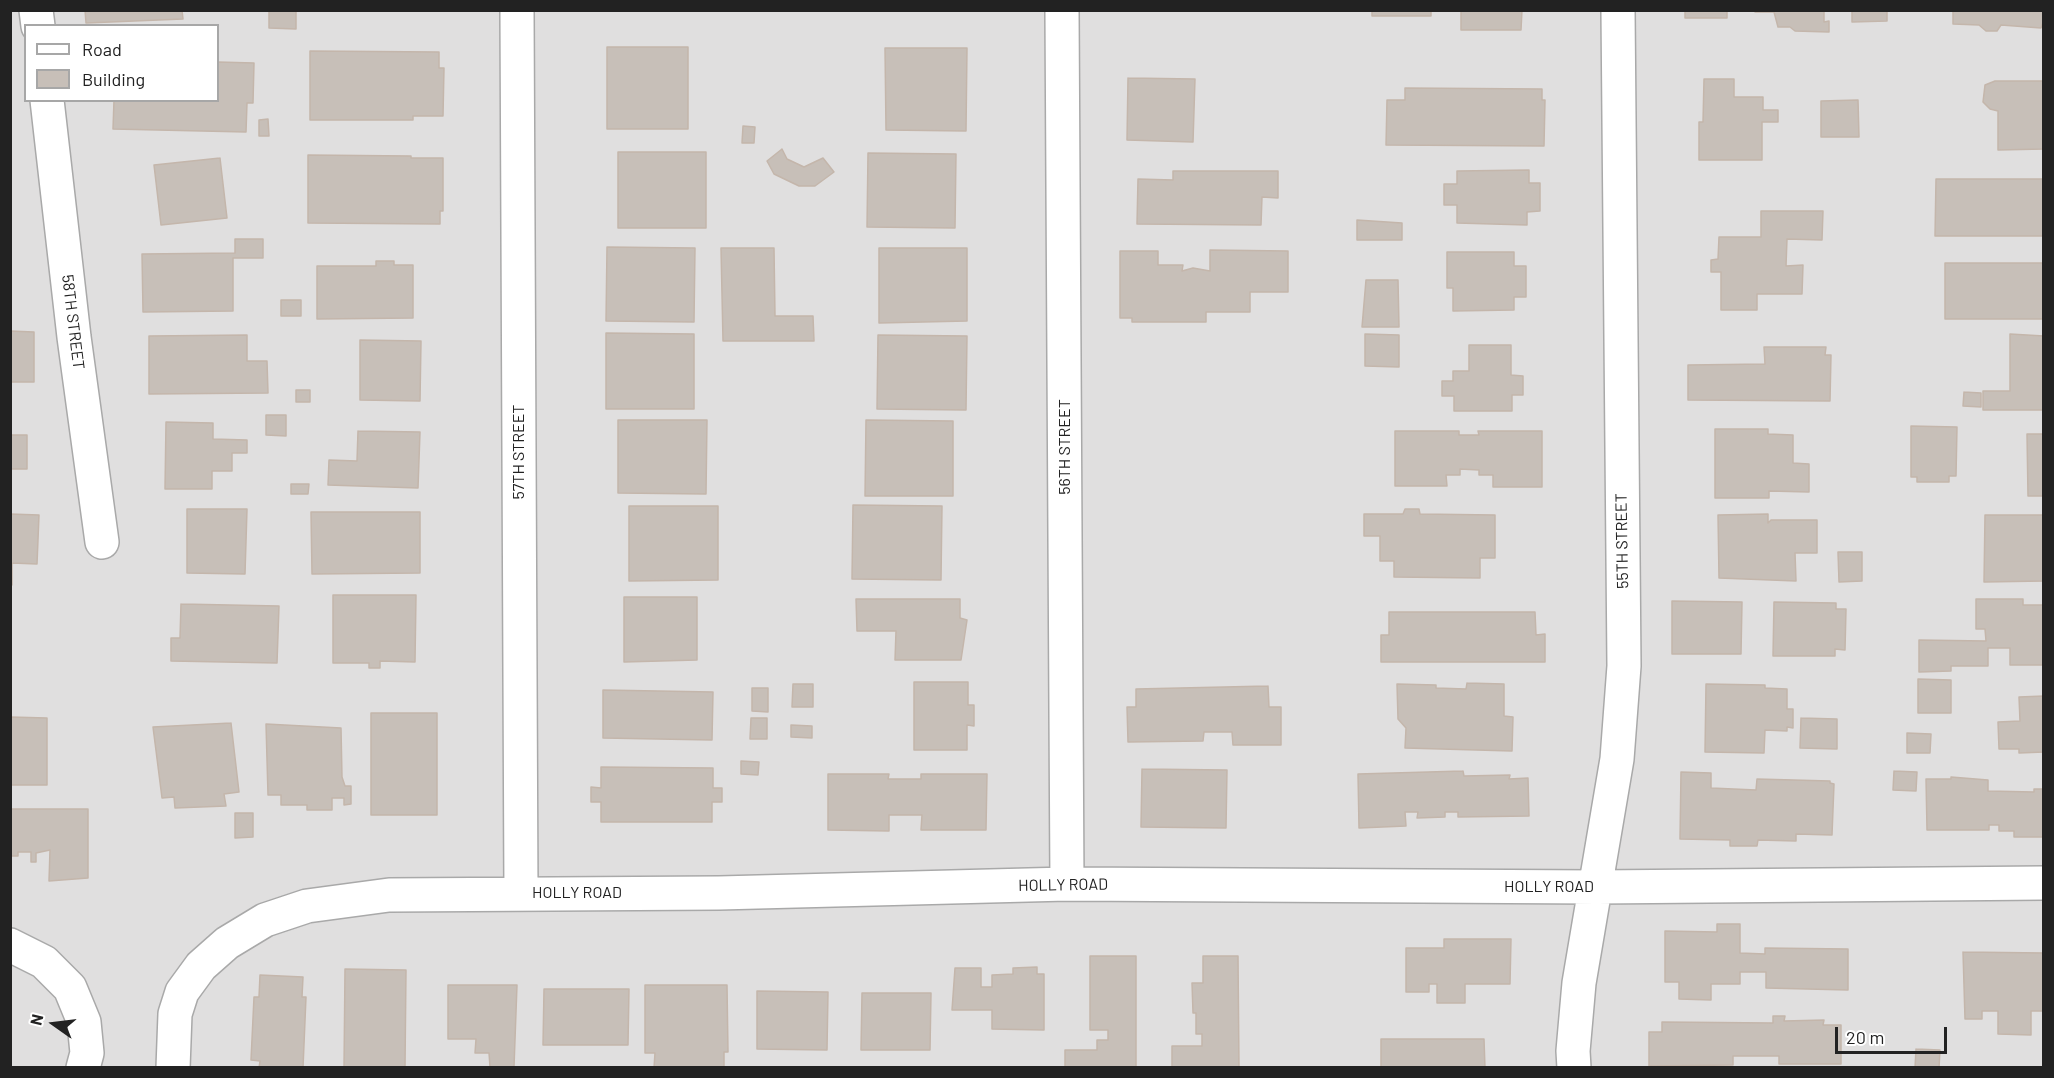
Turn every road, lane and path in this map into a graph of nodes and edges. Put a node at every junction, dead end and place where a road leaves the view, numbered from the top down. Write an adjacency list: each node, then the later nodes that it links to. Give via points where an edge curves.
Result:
1 (518, 10): 9 (street, 57TH STREET)
2 (1062, 10): 7 (street, 56TH STREET)
3 (1618, 10): 8 (street, 55TH STREET, via 1624,666 1617,759)
4 (47, 102): 5 (street, 58TH STREET)
5 (102, 542)
6 (2043, 883): 8 (street, HOLLY ROAD)
7 (1067, 884): 8 (street, HOLLY ROAD); 9 (street, HOLLY ROAD, via 719,893)
8 (1597, 887): 13 (street, 55TH STREET, via 1579,983)
9 (521, 893): 11 (street, HOLLY ROAD, via 389,895 307,906 265,920 227,942 201,966 182,992 175,1014)
10 (10, 945): 12 (street, via 44,962 70,988 84,1022 87,1053)
11 (173, 1063)
12 (83, 1068)
13 (1574, 1068)

